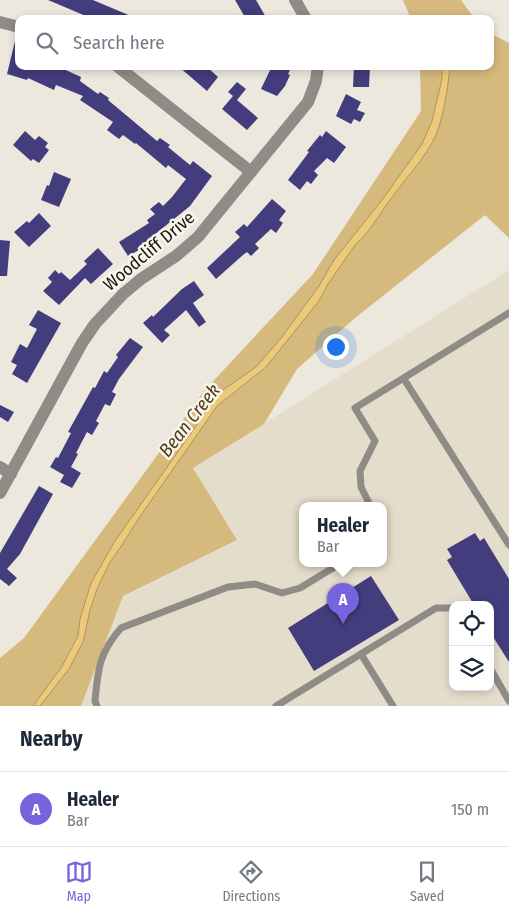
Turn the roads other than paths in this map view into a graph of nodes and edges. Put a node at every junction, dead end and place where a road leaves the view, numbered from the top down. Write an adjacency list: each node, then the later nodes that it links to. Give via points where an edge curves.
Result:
1 (295, 0): 2 (street)
2 (304, 15)
3 (0, 22): 4 (street)
4 (15, 26)
5 (122, 70): 7 (street)
6 (317, 70): 7 (street, Woodcliff Drive, via 308,102)
7 (251, 172): 10 (street, Woodcliff Drive, via 198,237 123,294 95,324)
8 (509, 313): 9 (lane)
9 (404, 379): 12 (lane, via 355,408 375,441 360,471 361,487); 13 (lane)
10 (6, 471): 11 (street, Woodcliff Drive)
11 (0, 493)
12 (368, 502)
13 (509, 545)
14 (335, 567): 19 (lane, via 300,588 282,593 255,584 228,587 121,628 110,641 98,668 95,701)
15 (449, 608): 16 (lane, via 436,608)
16 (361, 654): 20 (lane); 21 (lane)
17 (494, 675): 18 (lane)
18 (509, 701)
19 (98, 706)
20 (276, 706)
21 (393, 706)

